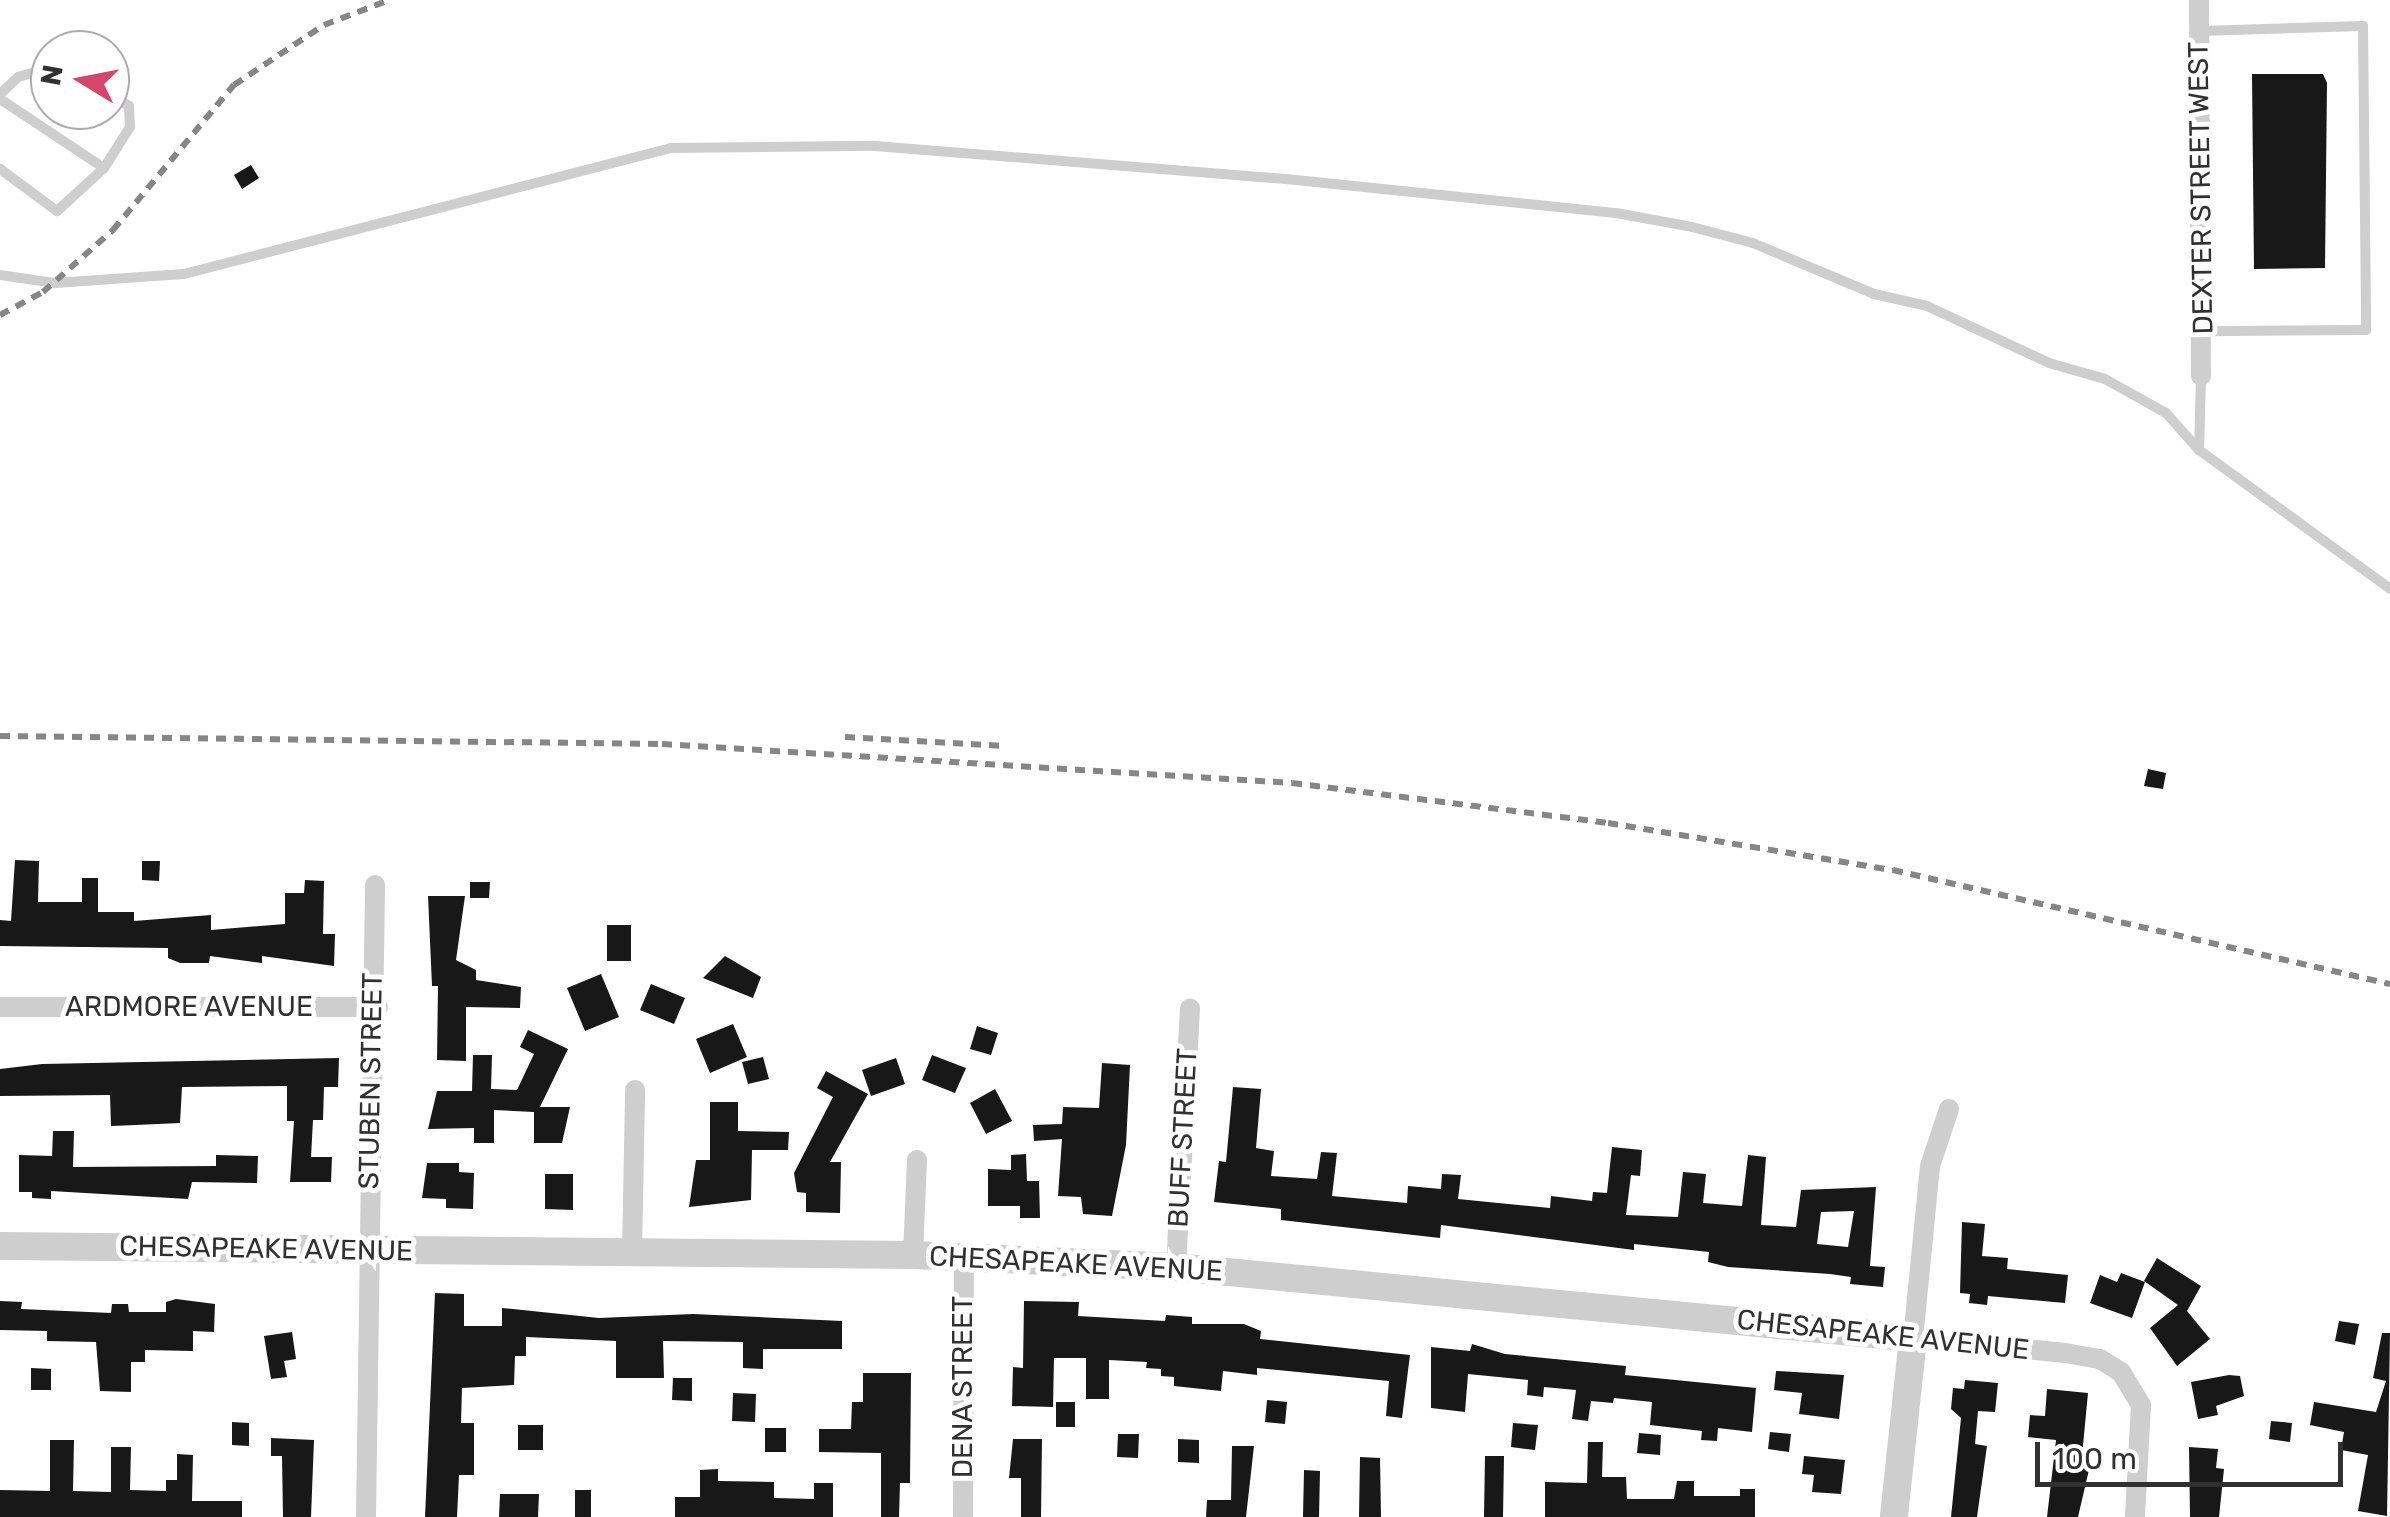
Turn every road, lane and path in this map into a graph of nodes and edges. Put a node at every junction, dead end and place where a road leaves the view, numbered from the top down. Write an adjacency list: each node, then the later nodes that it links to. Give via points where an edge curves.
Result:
1 (2199, 0): 2 (street, DEXTER STREET WEST)
2 (2200, 31): 9 (street, DEXTER STREET WEST); 9 (lane, via 2363,26 2366,330)
3 (30, 73): 4 (lane)
4 (0, 96): 6 (lane)
5 (128, 130): 6 (lane)
6 (104, 168): 7 (lane, via 56,211)
7 (0, 169)
8 (0, 276): 11 (lane, via 55,283 184,274 671,148 762,143 973,154 1286,179 1692,227 1753,243 1874,294 1927,306 2050,363 2105,379 2166,414)
9 (2204, 331): 10 (street, DEXTER STREET WEST)
10 (2201, 376): 11 (lane)
11 (2199, 450): 12 (lane)
12 (2390, 589)
13 (375, 885): 15 (street, STUBEN STREET)
14 (0, 1007): 15 (street, ARDMORE AVENUE)
15 (375, 1007): 21 (street, STUBEN STREET)
16 (1190, 1008): 25 (street, BUFF STREET)
17 (635, 1090): 22 (street)
18 (1949, 1109): 26 (street, via 1930,1166)
19 (917, 1160): 23 (street)
20 (0, 1246): 21 (street, CHESAPEAKE AVENUE)
21 (369, 1250): 22 (street, CHESAPEAKE AVENUE); 27 (street, STUBEN STREET)
22 (632, 1253): 23 (street, CHESAPEAKE AVENUE)
23 (913, 1254): 24 (street, CHESAPEAKE AVENUE)
24 (964, 1258): 25 (street, CHESAPEAKE AVENUE); 28 (street, DENA STREET)
25 (1176, 1268): 26 (street, CHESAPEAKE AVENUE)
26 (1913, 1338): 29 (street); 30 (street, CHESAPEAKE AVENUE, via 2100,1359 2135,1390 2143,1432)
27 (366, 1517)
28 (963, 1517)
29 (1894, 1517)
30 (2135, 1517)

